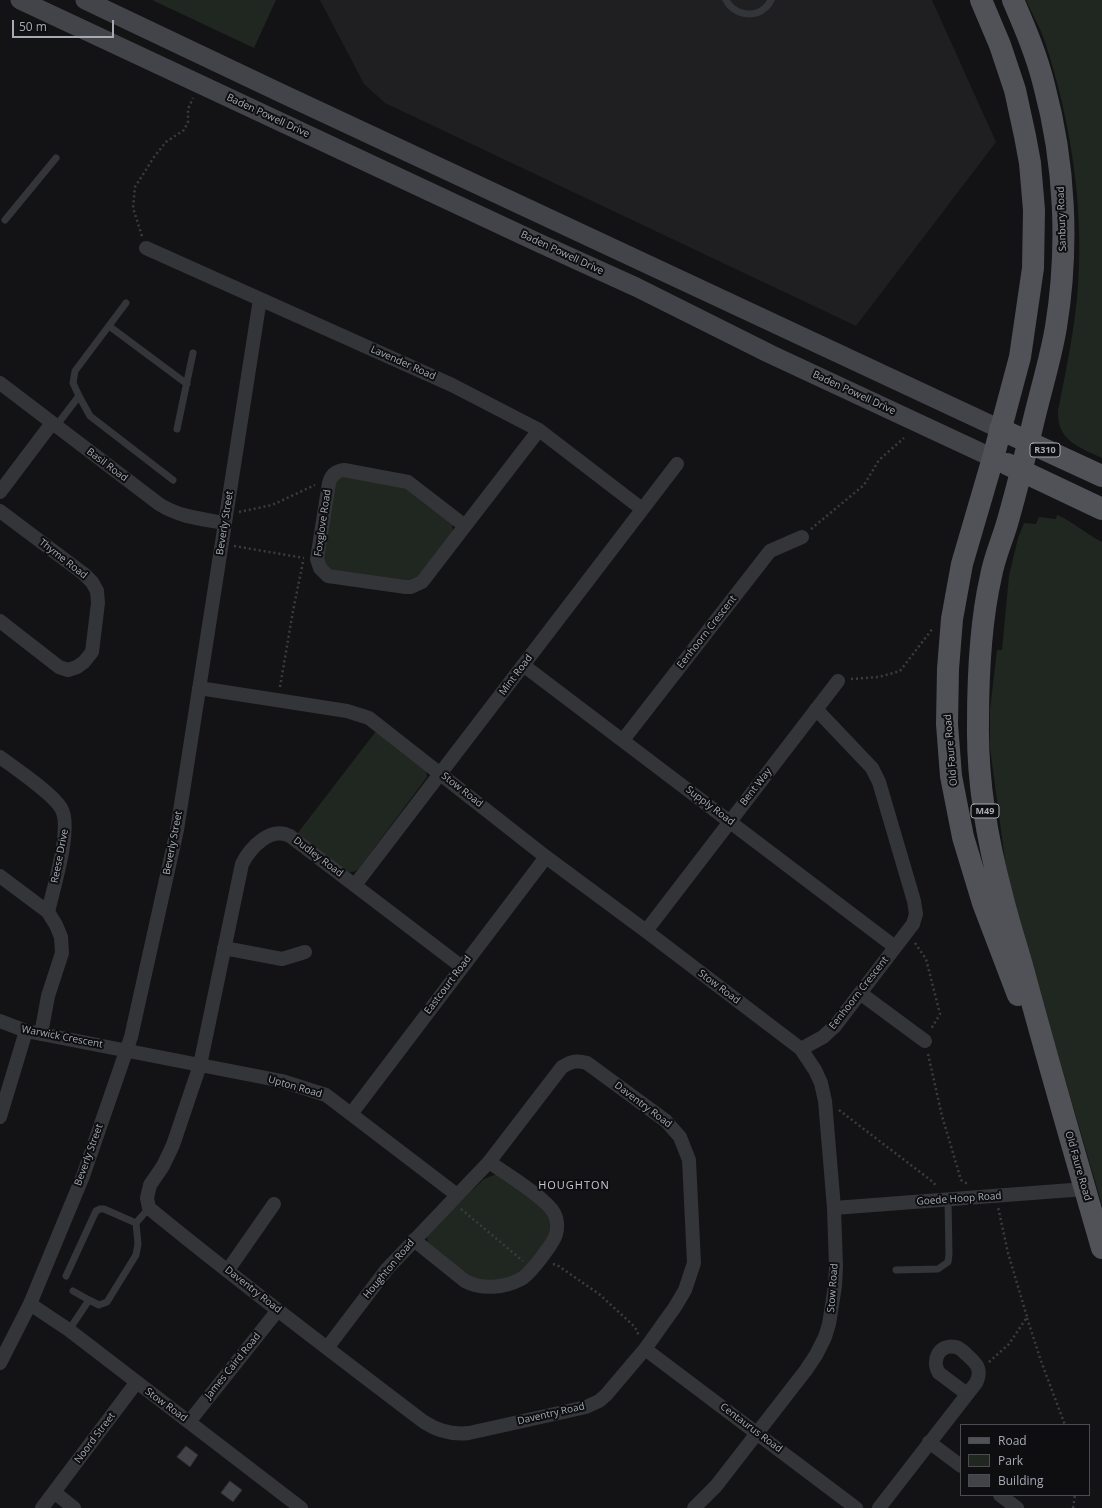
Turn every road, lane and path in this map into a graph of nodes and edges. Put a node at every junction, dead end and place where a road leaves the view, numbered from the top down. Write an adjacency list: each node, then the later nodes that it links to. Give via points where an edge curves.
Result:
1 (20, 0): 24 (main road, Baden Powell Drive, via 636,287 770,354)
2 (85, 0): 20 (main road, R310)
3 (726, 0): 4 (lane, via 734,10 756,14 766,8)
4 (771, 0)
5 (981, 0): 20 (main road, via 1015,90 1030,163 1034,210 1033,268 1025,331)
6 (1013, 0): 23 (main road, Sanbury Road, via 1044,83 1054,128 1064,214 1063,266 1056,327)
7 (193, 98): 10 (path, via 184,130 166,142 135,187 133,208)
8 (56, 158): 9 (lane)
9 (5, 220)
10 (146, 248): 11 (street, Lavender Road)
11 (260, 299): 21 (street, Lavender Road, via 452,385); 34 (street, Beverly Street)
12 (126, 303): 13 (lane)
13 (109, 326): 16 (lane); 17 (lane, via 75,371 73,383)
14 (194, 353): 16 (lane)
15 (0, 383): 18 (street, Basil Road)
16 (187, 384): 19 (lane)
17 (79, 396): 18 (lane); 28 (lane, via 90,416)
18 (54, 425): 30 (street); 34 (street, Basil Road, via 169,511 182,515)
19 (177, 429)
20 (1000, 429): 23 (main road, R310); 24 (main road, Old Faure Road)
21 (539, 430): 32 (street, Lavender Road); 35 (street, Foxglove Road)
22 (904, 438): 36 (path, via 879,460 864,485)
23 (1029, 442): 26 (main road, Old Faure Road); 27 (main road, R310)
24 (993, 458): 26 (main road, Baden Powell Drive); 69 (main road, Old Faure Road / M49, via 962,564 952,619 947,724 951,776 963,837 983,903)
25 (677, 464): 32 (street, Mint Road)
26 (1020, 470): 31 (main road, Baden Powell Drive); 69 (main road, Old Faure Road / M49, via 1005,531 991,573 983,619 979,666 980,771 987,829 1002,894)
27 (1102, 476)
28 (173, 480)
29 (329, 483): 34 (path, via 322,482 272,505); 35 (street, Foxglove Road, via 334,474 344,470 408,482); 35 (street, Foxglove Road, via 317,559 320,568 328,576 406,587 417,585)
30 (0, 492)
31 (1102, 508)
32 (642, 509): 42 (street, Mint Road)
33 (0, 511): 40 (street, Thyme Road, via 92,582 97,591 98,603 92,652 84,662 68,670 60,667)
34 (226, 517): 44 (street, Beverly Street)
35 (465, 526)
36 (802, 537): 47 (street, Eenhoorn Crescent, via 770,551)
37 (228, 546): 38 (path)
38 (304, 558): 39 (path); 45 (path)
39 (311, 559)
40 (0, 621)
41 (934, 627): 43 (path, via 900,672)
42 (523, 665): 47 (street, Supply Road); 49 (street, Mint Road)
43 (838, 681): 46 (street, Bent Way)
44 (199, 688): 45 (street, Stow Road); 67 (street, Beverly Street, via 177,830)
45 (278, 700): 49 (street, Stow Road, via 347,711 369,718)
46 (816, 709): 50 (street, Bent Way); 56 (street, Eenhoorn Crescent, via 872,768 879,782 916,907 915,919)
47 (623, 740): 50 (street, Supply Road)
48 (0, 758): 54 (street, Reese Drive, via 56,801 64,813 63,846)
49 (441, 773): 51 (street, Stow Road); 53 (street, Mint Road)
50 (730, 821): 55 (street, Bent Way); 57 (street, Supply Road)
51 (546, 857): 55 (street, Stow Road); 60 (street, Eastcourt Road)
52 (0, 876): 54 (street)
53 (355, 885): 58 (street, Dudley Road, via 290,836 272,834 253,848 242,864); 60 (street, Dudley Road)
54 (48, 912): 64 (street, via 61,937 62,953 48,996)
55 (646, 931): 66 (street, Stow Road)
56 (907, 932): 57 (street, Eenhoorn Crescent); 65 (path, via 926,959 940,1014)
57 (895, 947): 61 (street, Eenhoorn Crescent)
58 (224, 948): 59 (street, via 282,959); 68 (street, Dudley Road)
59 (305, 952)
60 (462, 967): 71 (street, Eastcourt Road)
61 (860, 993): 65 (street); 66 (street, Eenhoorn Crescent, via 835,1026 823,1037)
62 (0, 1021): 63 (street, Warwick Crescent)
63 (26, 1031): 64 (street, Warwick Crescent); 72 (street)
64 (41, 1034): 67 (street, Warwick Crescent)
65 (925, 1041)
66 (801, 1049): 70 (street, Stow Road, via 815,1070)
67 (126, 1050): 68 (street, Upton Road); 89 (street, Beverly Street, via 83,1176)
68 (200, 1065): 71 (street, Upton Road, via 310,1089 326,1095); 78 (street, via 173,1145 150,1185 147,1198)
69 (1054, 1085): 74 (main road, Old Faure Road / M49)
70 (825, 1101): 75 (path, via 933,1182); 79 (street, Stow Road)
71 (351, 1114): 76 (street, Upton Road)
72 (0, 1117)
73 (489, 1162): 76 (street, Daventry Road); 83 (street, via 548,1204 555,1215 557,1227 554,1239); 94 (street, Daventry Road, via 562,1067 578,1060 587,1063 674,1129 689,1160 694,1263 685,1290)
74 (1085, 1189): 75 (street, Goede Hoop Road); 82 (main road, Old Faure Road / M49)
75 (948, 1200): 79 (street, Goede Hoop Road); 85 (lane, via 948,1262 938,1269)
76 (458, 1201): 81 (street, Houghton Road); 83 (path)
77 (274, 1204): 84 (street)
78 (149, 1208): 80 (lane); 84 (street, Daventry Road)
79 (834, 1208): 100 (street, Stow Road, via 835,1286 830,1324 816,1355)
80 (136, 1223): 86 (lane, via 104,1209 96,1211); 88 (lane, via 136,1255 107,1302 99,1305)
81 (414, 1240): 83 (street, via 465,1281 481,1287 520,1280); 93 (street, Houghton Road, via 388,1269)
82 (1102, 1248)
83 (533, 1262): 94 (path, via 557,1265 599,1294 635,1327)
84 (228, 1270): 90 (street, Daventry Road)
85 (896, 1270)
86 (66, 1276)
87 (73, 1291): 88 (lane)
88 (90, 1300): 92 (lane)
89 (30, 1304): 92 (street, Stow Road); 95 (street, Beverly Street)
90 (278, 1310): 93 (street, Daventry Road); 98 (street, James Caird Road)
91 (1027, 1317): 99 (path)
92 (68, 1330): 96 (street, Stow Road)
93 (327, 1348): 94 (street, Daventry Road, via 431,1426 446,1432 462,1434 593,1404 612,1389)
94 (645, 1349): 100 (street, Centaurus Road)
95 (0, 1363)
96 (136, 1383): 98 (street, Stow Road); 103 (street, Noord Street)
97 (967, 1394): 101 (street)
98 (189, 1422): 106 (street, Stow Road)
99 (1065, 1424)
100 (758, 1432): 109 (street, Stow Road, via 716,1486); 110 (street, Centaurus Road)
101 (929, 1442): 102 (street); 111 (street)
102 (960, 1465)
103 (54, 1492): 107 (street, Noord Street); 108 (street)
104 (1001, 1496): 112 (street)
105 (1075, 1496): 113 (path)
106 (295, 1506)
107 (42, 1508)
108 (74, 1508)
109 (694, 1508)
110 (856, 1508)
111 (879, 1508)
112 (1017, 1508)
113 (1073, 1508)

